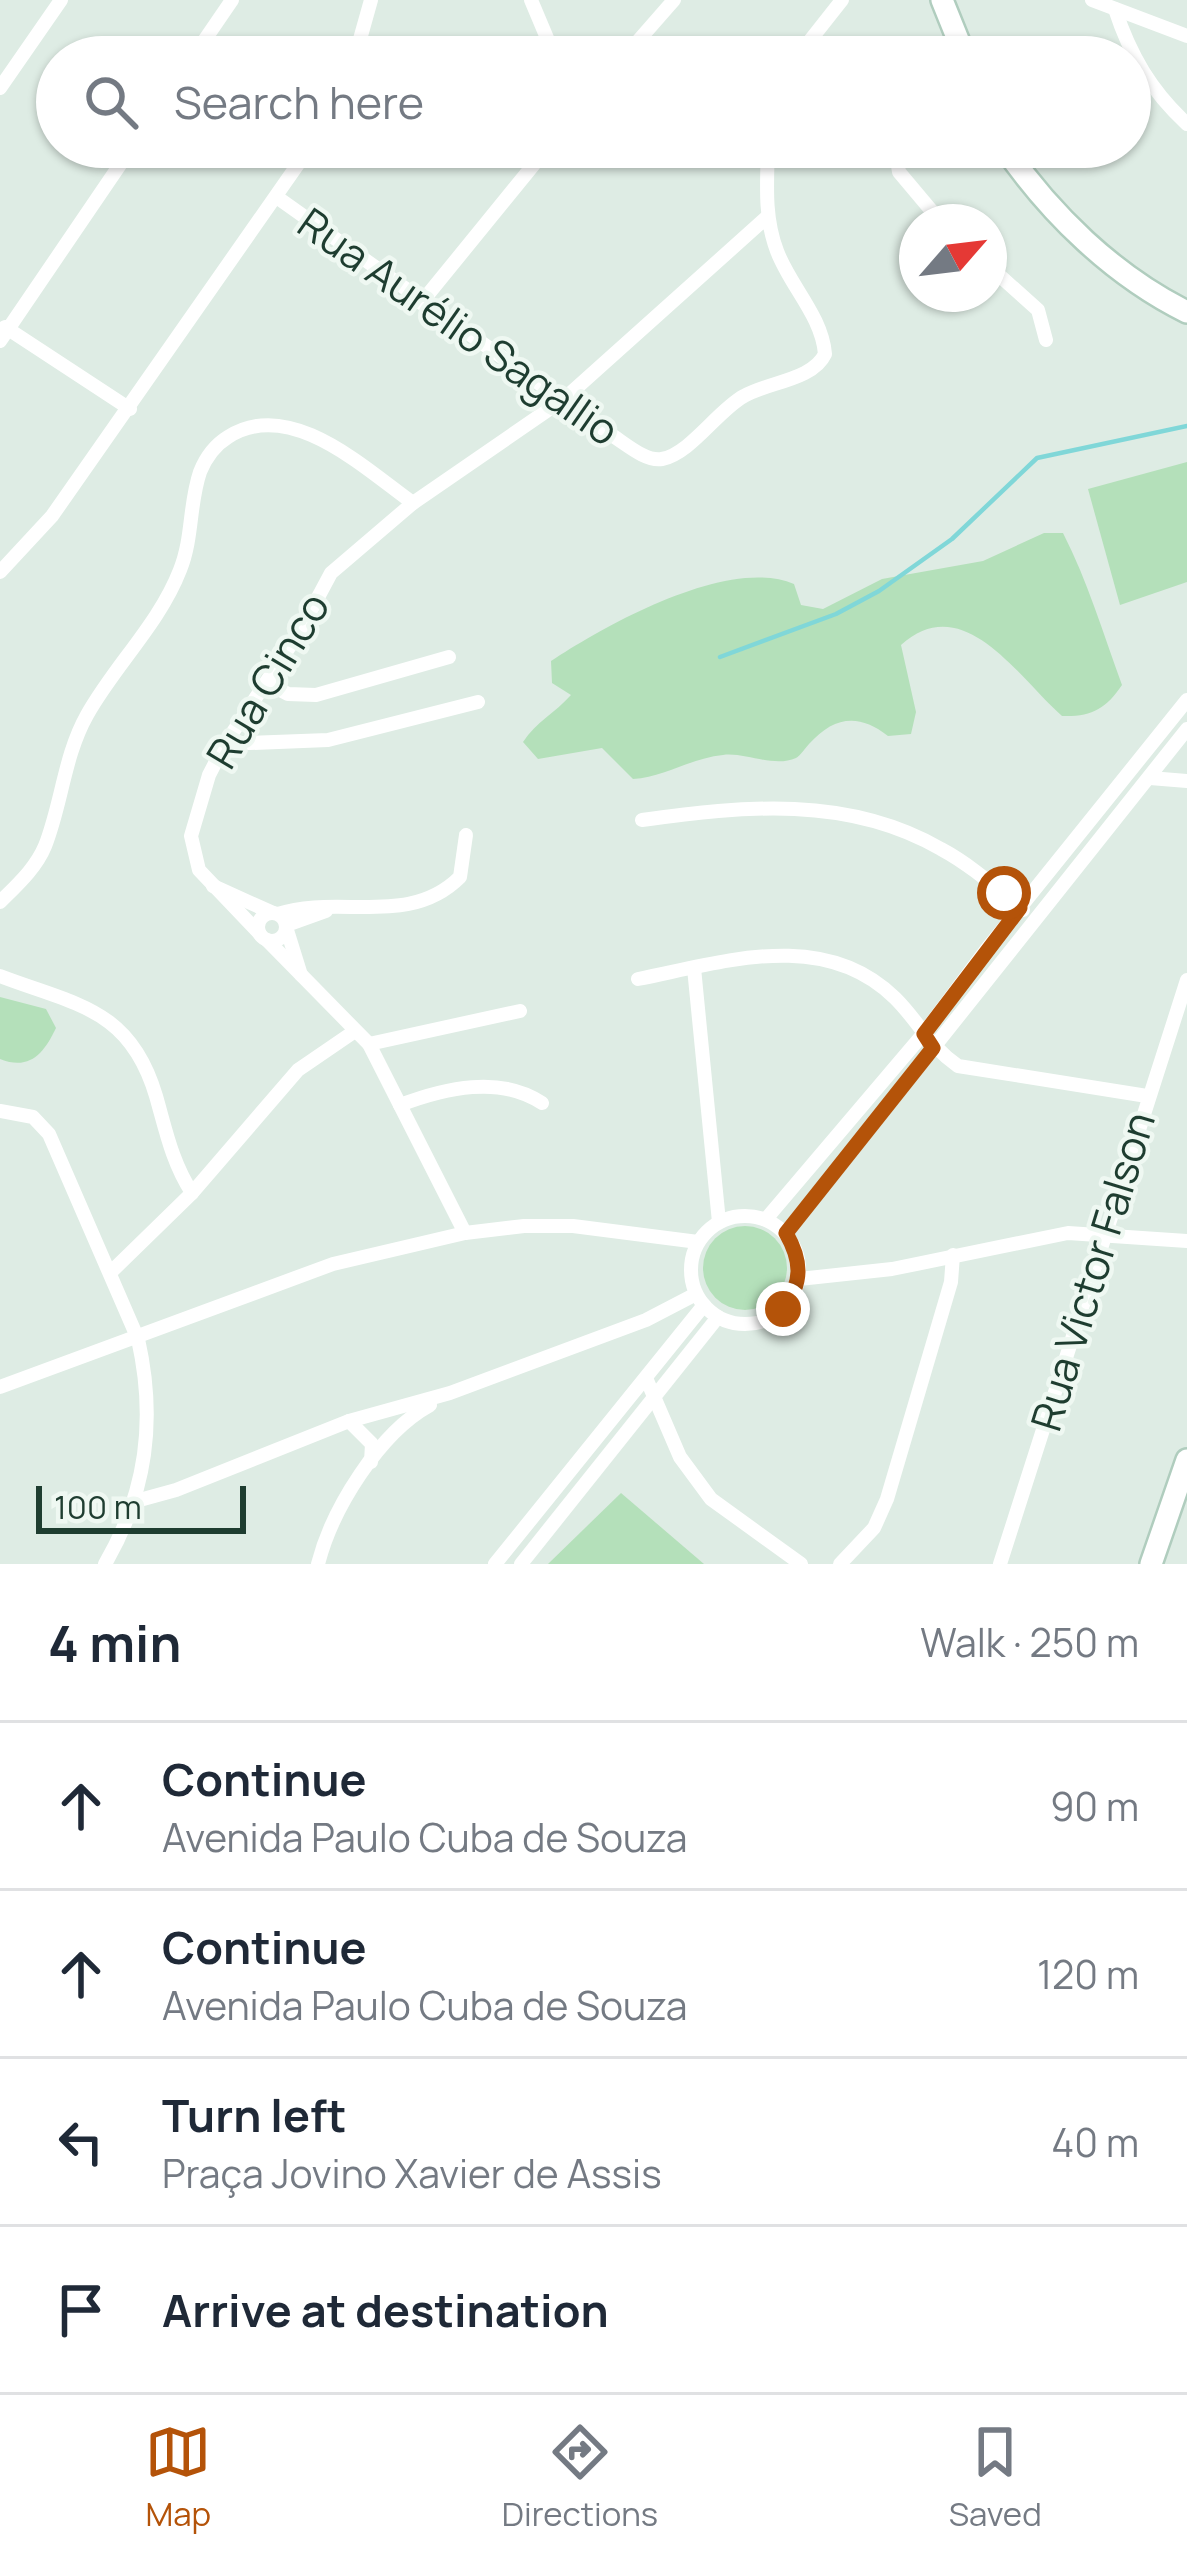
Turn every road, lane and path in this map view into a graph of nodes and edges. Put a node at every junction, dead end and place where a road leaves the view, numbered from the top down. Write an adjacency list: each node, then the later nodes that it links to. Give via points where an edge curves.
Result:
1 (61, 0): 11 (street)
2 (232, 0): 12 (street)
3 (371, 0): 13 (street)
4 (531, 0): 14 (street)
5 (674, 0): 15 (street)
6 (842, 0): 16 (street)
7 (1092, 0): 9 (street)
8 (943, 1): 17 (main road); 18 (main road)
9 (1115, 9): 19 (street); 20 (street)
10 (36, 36): 22 (street)
11 (36, 36)
12 (207, 36)
13 (361, 36)
14 (546, 36)
15 (642, 36)
16 (814, 36)
17 (947, 36)
18 (957, 36)
19 (1123, 36)
20 (1187, 36)
21 (1151, 84): 23 (street)
22 (0, 88)
23 (1187, 124)
24 (117, 168): 36 (street)
25 (297, 168): 30 (street)
26 (531, 168): 34 (street)
27 (768, 168): 32 (street)
28 (898, 168): 31 (street)
29 (1021, 168): 35 (main road, via 1088,242)
30 (278, 198): 34 (street, Rua Aurélio Sagallio); 39 (street)
31 (926, 204)
32 (767, 217): 38 (street, Rua Cinco); 38 (street, Rua Aurélio Sagallio, via 821,332 821,364 738,399 672,455 650,459)
33 (1007, 282): 37 (street, via 1037,310)
34 (421, 303): 38 (street, Rua Aurélio Sagallio)
35 (1187, 312)
36 (3, 331): 39 (street)
37 (1046, 340)
38 (563, 399): 40 (street, Rua Cinco)
39 (130, 409): 41 (street)
40 (412, 503): 43 (street, Rua Cinco, via 331,573); 53 (street, via 349,457 278,424 256,424 218,444 200,473 180,571 84,720 45,848)
41 (0, 572)
42 (449, 657): 43 (street, via 316,695)
43 (267, 683): 47 (street, Rua Cinco)
44 (1187, 700): 54 (street)
45 (478, 702): 47 (street, via 328,740)
46 (1187, 729): 48 (street)
47 (224, 745): 52 (street, Rua Cinco, via 191,836 199,870)
48 (1150, 778): 49 (street); 55 (street)
49 (1187, 781)
50 (642, 820): 54 (street, via 741,808 844,812 938,847)
51 (466, 835): 56 (street, via 460,878 442,892 394,907 336,907)
52 (213, 886): 56 (street); 57 (street, Rua Cinco)
53 (0, 902)
54 (1020, 908): 55 (street); 65 (street)
55 (1034, 918): 67 (street)
56 (281, 921): 57 (street, via 277,941); 57 (street, via 260,920); 59 (street)
57 (263, 937): 59 (street, Rua Cinco)
58 (694, 968): 61 (street); 65 (street, via 745,957 836,960 893,996); 74 (street)
59 (301, 975): 64 (street, Rua Cinco)
60 (0, 976): 72 (street, via 121,1029 150,1078)
61 (638, 979)
62 (1187, 980): 68 (street, Rua Victor Falson)
63 (520, 1011): 66 (street)
64 (355, 1031): 66 (street, Rua Cinco); 72 (street, via 298,1070)
65 (924, 1034): 67 (street); 73 (street)
66 (369, 1044): 70 (street)
67 (933, 1048): 68 (street, via 958,1066 989,1073); 76 (street)
68 (1148, 1096): 77 (street, Rua Victor Falson)
69 (542, 1103): 70 (street, via 509,1087 480,1087)
70 (400, 1106): 75 (street)
71 (0, 1111): 81 (street, via 42,1124)
72 (192, 1193): 81 (street)
73 (766, 1219): 74 (street); 76 (street)
74 (719, 1222): 79 (street)
75 (465, 1233): 79 (street, via 573,1226); 85 (street, via 333,1264)
76 (786, 1233): 82 (street)
77 (1104, 1233): 78 (street); 80 (street); 100 (street, Rua Victor Falson)
78 (1187, 1241)
79 (698, 1243): 83 (street, via 691,1259)
80 (953, 1255): 82 (street); 99 (street, via 887,1499 874,1528)
81 (111, 1272): 85 (street)
82 (799, 1279): 84 (street, via 769,1319)
83 (700, 1300): 84 (street); 86 (street); 88 (street)
84 (718, 1317): 89 (street)
85 (138, 1339): 87 (street); 93 (street, via 148,1412)
86 (646, 1378): 89 (street); 96 (street)
87 (2, 1381)
88 (450, 1394): 90 (street); 92 (street, via 405,1424)
89 (657, 1398): 97 (street); 98 (street, via 680,1457 711,1499)
90 (349, 1421): 92 (street, via 372,1444); 93 (street)
91 (1187, 1460): 101 (main road)
92 (371, 1462): 95 (street, via 337,1508)
93 (136, 1501): 94 (street)
94 (105, 1564)
95 (319, 1564)
96 (496, 1564)
97 (521, 1564)
98 (801, 1564)
99 (840, 1564)
100 (1000, 1564)
101 (1151, 1564)

